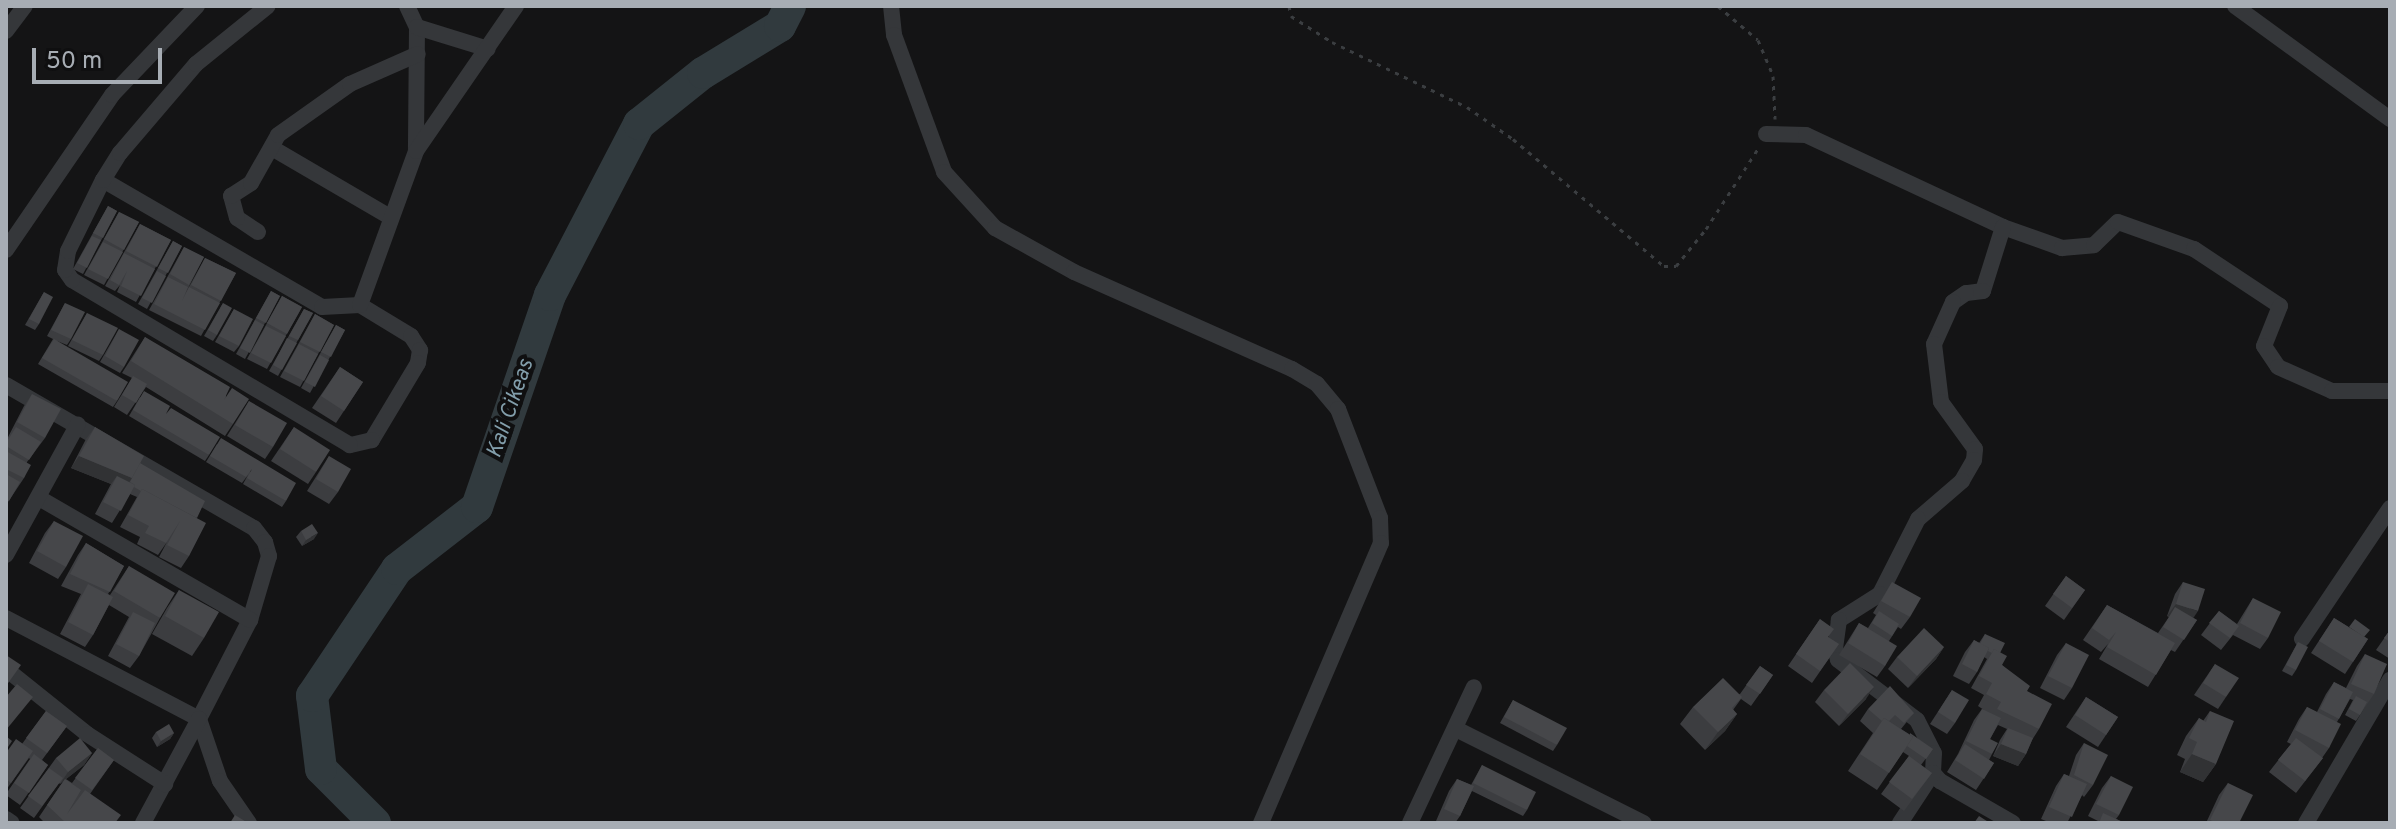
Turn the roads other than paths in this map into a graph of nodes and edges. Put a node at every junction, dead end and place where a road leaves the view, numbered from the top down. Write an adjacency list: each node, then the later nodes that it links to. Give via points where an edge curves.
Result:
1 (25, 6): 9 (street)
2 (197, 6): 20 (street, via 112,95)
3 (268, 6): 16 (street, via 196,64 135,133)
4 (407, 6): 8 (street)
5 (516, 6): 10 (street)
6 (891, 6): 44 (street, via 894,35 944,172 995,228 1074,272 1292,369 1317,384 1338,409 1380,518 1381,543)
7 (2235, 6): 12 (street)
8 (417, 27): 10 (street); 11 (street)
9 (6, 31)
10 (488, 49): 15 (street)
11 (418, 54): 14 (street, via 350,84 283,130); 15 (street)
12 (2390, 119)
13 (1766, 134): 18 (street, via 1806,135)
14 (272, 148): 17 (street); 19 (street, via 251,183 231,196 237,218)
15 (416, 151): 17 (street)
16 (103, 180): 21 (street, via 322,307); 21 (street, via 66,258 65,270 72,280 356,446 372,440 420,354 411,336)
17 (390, 217): 21 (street)
18 (2003, 227): 23 (street, via 2062,248 2094,245 2118,222 2194,249 2280,306 2264,346 2278,367 2332,391); 38 (street, via 1983,291 1953,302 1934,344 1941,402 1975,449 1974,460 1962,481 1918,519 1880,594 1839,620 1835,648 1838,660 1917,720 1934,753)
19 (258, 232)
20 (6, 250)
21 (360, 305)
22 (6, 385): 24 (street)
23 (2390, 391)
24 (78, 424): 25 (street); 31 (street, via 254,528 269,556)
25 (39, 498): 27 (street); 28 (street)
26 (2390, 508): 32 (street)
27 (6, 555)
28 (187, 584): 29 (street); 31 (street)
29 (175, 598)
30 (6, 618): 36 (street)
31 (250, 620): 36 (street)
32 (2302, 639)
33 (6, 669): 39 (street, via 87,734)
34 (2390, 680): 49 (street)
35 (1474, 687): 37 (street)
36 (199, 719): 39 (street); 43 (street, via 220,781)
37 (1456, 729): 45 (street); 46 (street)
38 (1933, 773): 47 (street); 48 (street)
39 (165, 784): 42 (street)
40 (6, 819): 41 (street)
41 (12, 823)
42 (143, 823)
43 (249, 823)
44 (1261, 823)
45 (1410, 823)
46 (1644, 823)
47 (1900, 823)
48 (2013, 823)
49 (2306, 823)

